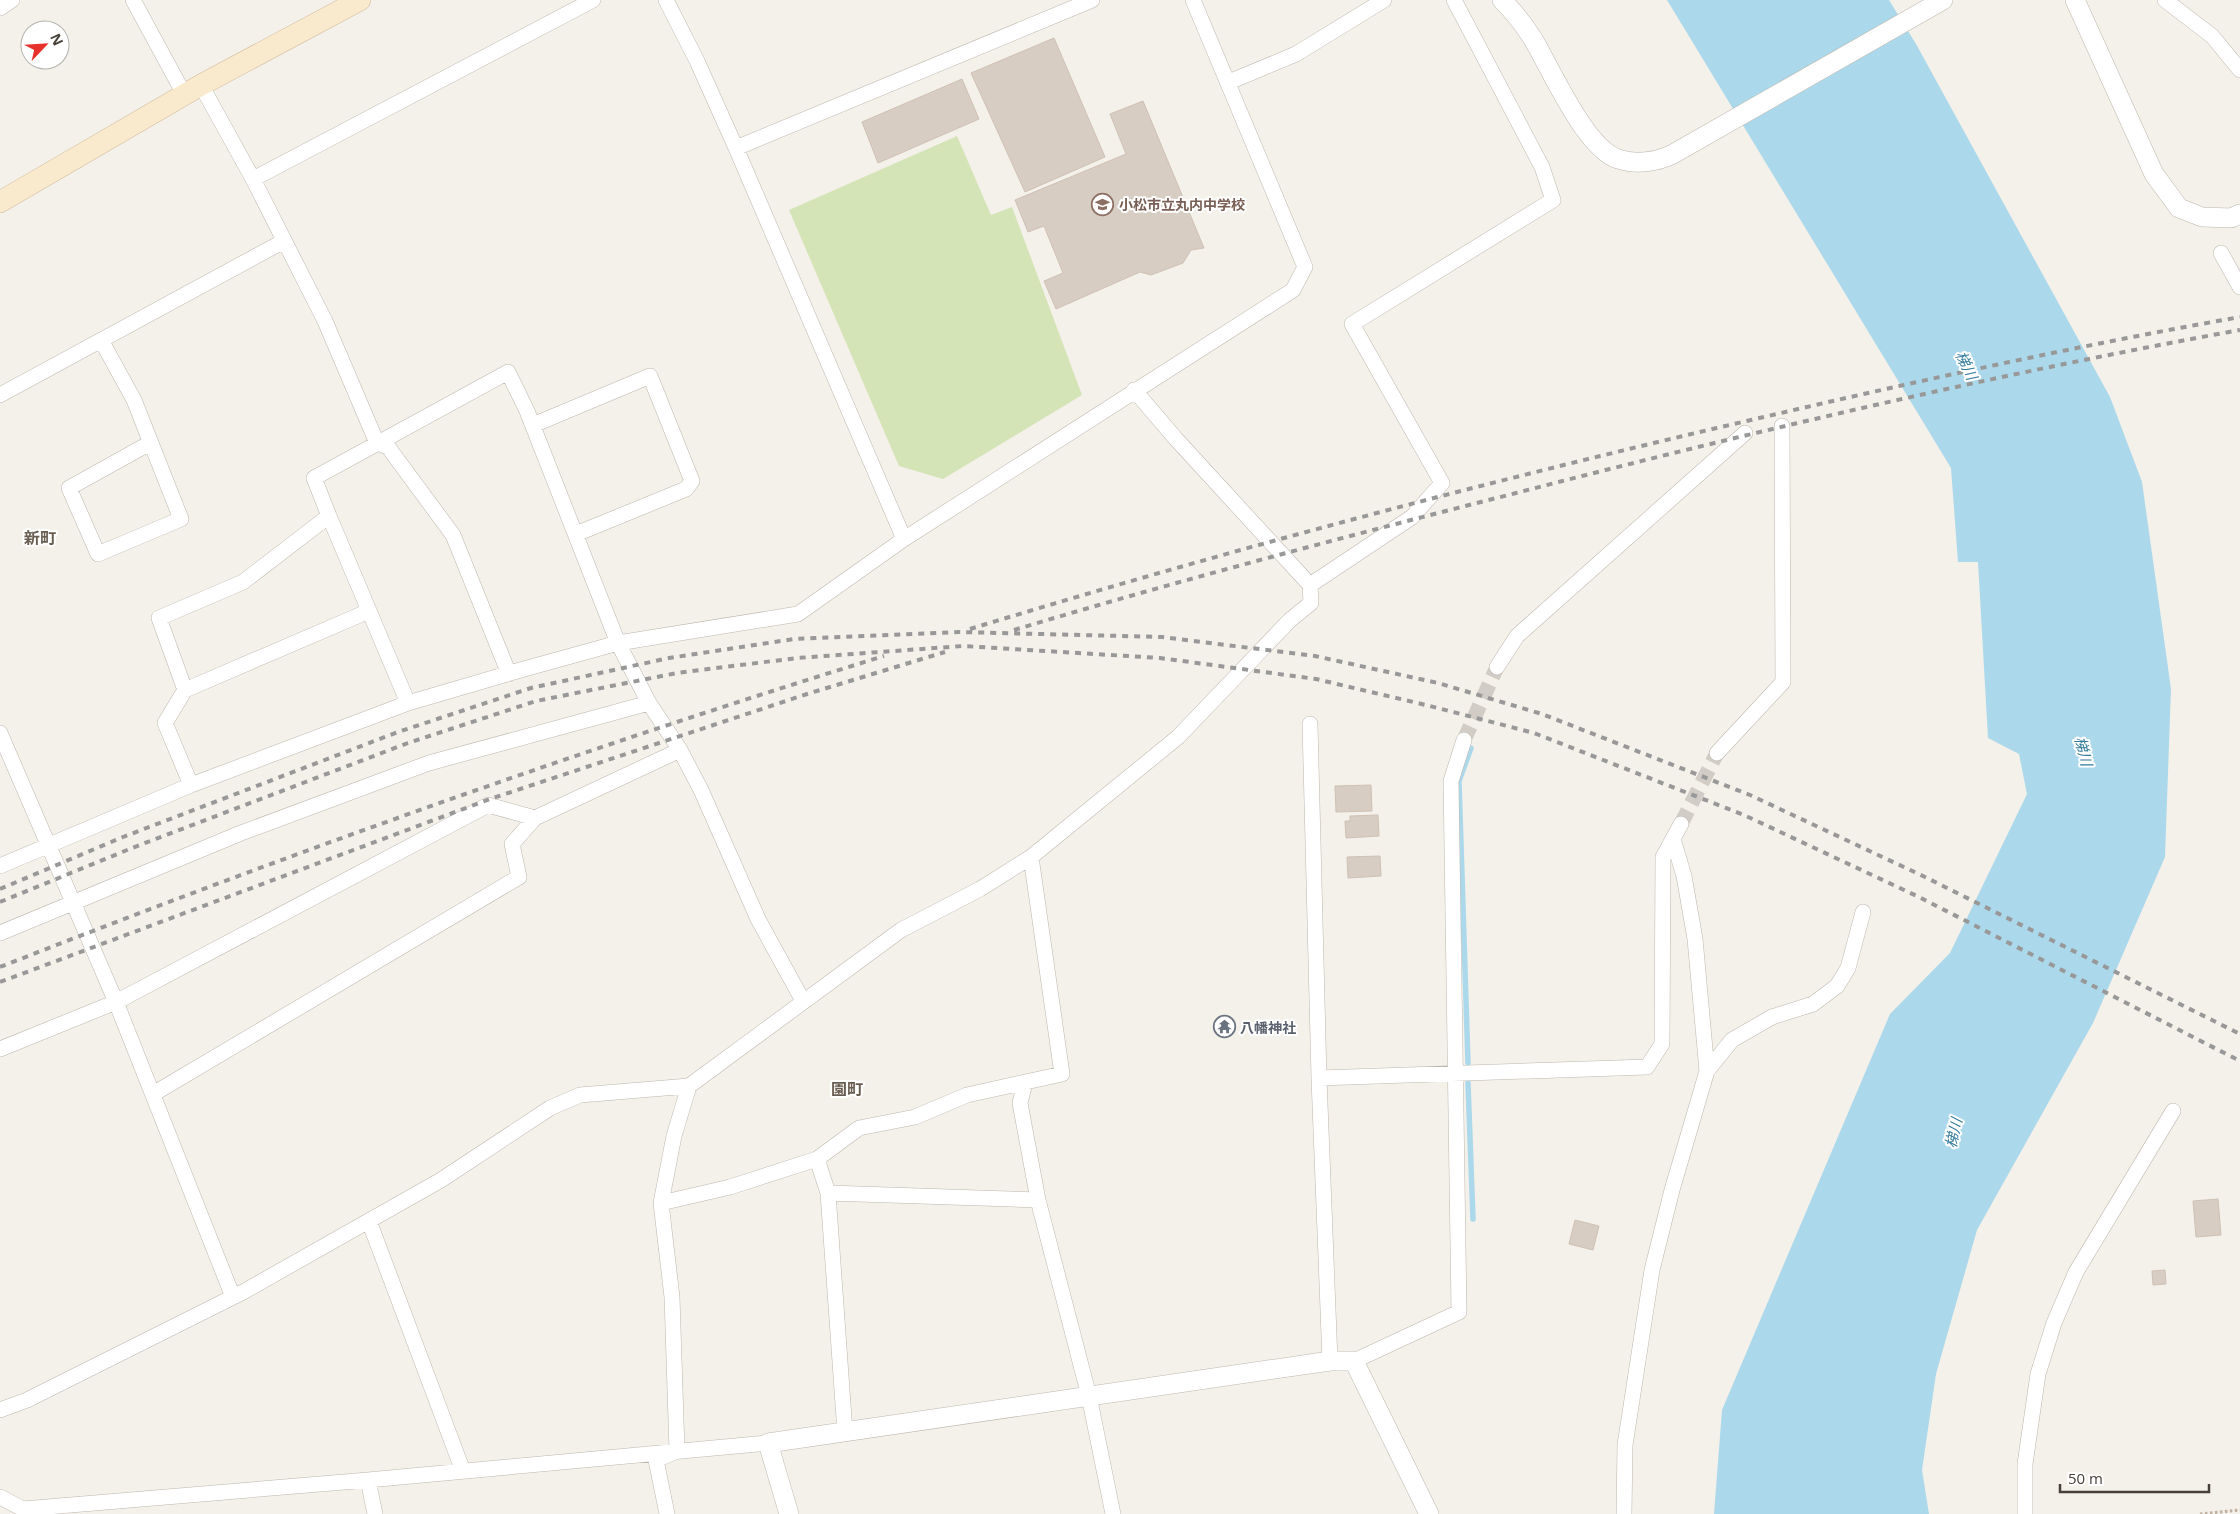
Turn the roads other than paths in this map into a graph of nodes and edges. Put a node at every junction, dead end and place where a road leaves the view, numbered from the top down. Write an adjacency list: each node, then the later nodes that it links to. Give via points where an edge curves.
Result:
1 (12, 0): 14 (street)
2 (134, 0): 17 (street)
3 (360, 0): 17 (main road)
4 (593, 0): 19 (street)
5 (666, 0): 18 (street)
6 (1092, 0): 18 (street)
7 (1193, 0): 16 (street)
8 (1384, 0): 16 (street, via 1296,54)
9 (1454, 0): 36 (street, via 1542,167 1553,200 1352,324 1442,483 1412,517)
10 (1502, 0): 11 (street, via 1532,38 1594,142 1617,159 1641,162 1661,160 1674,154)
11 (1942, 0)
12 (2075, 0): 21 (street, via 2154,174 2179,208 2202,217 2231,218)
13 (2165, 0): 15 (street, via 2212,36)
14 (0, 8)
15 (2240, 70)
16 (1229, 82): 26 (street, via 1305,267 1293,290)
17 (193, 89): 19 (street); 20 (main road)
18 (736, 148): 35 (street)
19 (253, 179): 22 (street)
20 (0, 202)
21 (2240, 214)
22 (284, 241): 25 (street); 32 (street, via 325,321)
23 (2221, 253): 24 (street)
24 (2240, 287)
25 (102, 340): 27 (street); 31 (street, via 134,400)
26 (1134, 390): 35 (street); 36 (street)
27 (0, 395)
28 (533, 425): 32 (street, via 508,372); 34 (street); 34 (street, via 650,376 692,482 686,490)
29 (1782, 426): 48 (street, via 1783,682)
30 (1745, 433): 39 (street, via 1517,636)
31 (150, 443): 31 (street, via 181,519 98,554 69,488)
32 (377, 443): 33 (street, via 314,478); 40 (street, via 388,447 453,535)
33 (329, 516): 37 (street); 41 (street, via 243,582 158,618)
34 (576, 534): 38 (street)
35 (904, 538): 38 (street, via 798,614)
36 (1310, 585): 54 (street, via 1311,603 1290,620 1178,737)
37 (369, 612): 41 (street); 42 (street)
38 (618, 643): 40 (street); 43 (street)
39 (1497, 667)
40 (509, 674): 42 (street)
41 (185, 690): 49 (street, via 165,723)
42 (408, 703): 49 (street)
43 (649, 703): 47 (street); 56 (street, via 429,763 241,833)
44 (1310, 724): 64 (street)
45 (0, 732): 53 (street)
46 (1464, 740): 63 (street, via 1451,781)
47 (680, 750): 50 (street); 59 (street, via 758,919)
48 (1717, 753)
49 (191, 784): 53 (street)
50 (535, 818): 60 (street, via 488,805); 67 (street, via 512,844 519,878)
51 (1681, 824): 52 (street)
52 (1673, 838): 62 (street, via 1684,876 1695,939); 63 (street, via 1664,857 1662,1044 1647,1067)
53 (50, 846): 55 (street); 56 (street)
54 (1031, 857): 59 (street, via 980,889 901,930); 65 (street, via 1062,1074)
55 (0, 866)
56 (74, 903): 58 (street); 60 (street)
57 (1863, 912): 62 (street, via 1848,968 1837,986 1813,1004 1772,1017 1732,1040)
58 (0, 933)
59 (803, 1001): 66 (street)
60 (116, 1002): 61 (street); 67 (street)
61 (0, 1050)
62 (1706, 1071): 91 (street, via 1652,1270 1625,1445)
63 (1454, 1073): 64 (street); 75 (street, via 1459,1312)
64 (1319, 1078): 76 (street)
65 (1025, 1083): 69 (street, via 967,1095 915,1117 859,1128); 71 (street, via 1020,1103)
66 (689, 1086): 72 (street, via 674,1136); 73 (street, via 580,1095 550,1108 441,1180)
67 (153, 1094): 74 (street)
68 (2173, 1111): 92 (street, via 2076,1272 2054,1323 2038,1374 2025,1464)
69 (817, 1159): 70 (street); 72 (street, via 730,1187)
70 (828, 1193): 71 (street); 79 (street)
71 (1038, 1200): 77 (street)
72 (661, 1202): 81 (street, via 672,1297)
73 (369, 1221): 74 (street); 82 (street)
74 (233, 1297): 78 (street, via 27,1400)
75 (1354, 1361): 76 (street); 90 (street)
76 (1330, 1362): 77 (street)
77 (1089, 1396): 79 (street); 89 (street)
78 (0, 1410)
79 (845, 1432): 80 (street)
80 (768, 1443): 81 (street); 88 (street)
81 (677, 1451): 82 (street); 87 (street, via 656,1460)
82 (463, 1471): 83 (street)
83 (368, 1480): 85 (street); 86 (street)
84 (0, 1497): 85 (street, via 23,1508)
85 (80, 1509)
86 (375, 1514)
87 (666, 1514)
88 (789, 1514)
89 (1113, 1514)
90 (1429, 1514)
91 (1624, 1514)
92 (2025, 1514)

